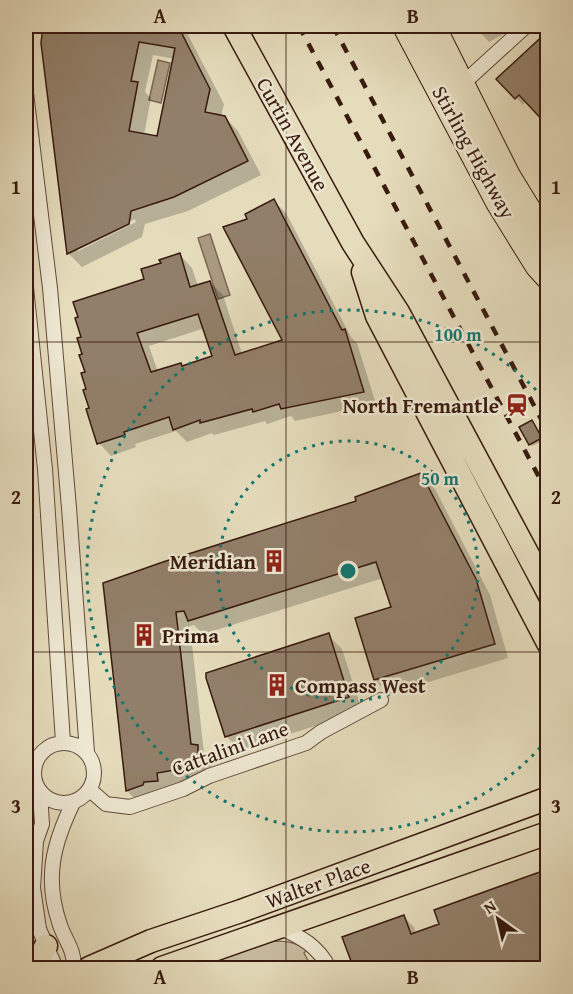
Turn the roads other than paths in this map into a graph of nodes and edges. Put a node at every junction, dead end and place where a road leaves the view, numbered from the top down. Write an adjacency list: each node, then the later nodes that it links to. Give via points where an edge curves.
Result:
1 (234, 26): 7 (main road, Curtin Avenue)
2 (406, 26): 5 (highway, Stirling Highway)
3 (432, 26): 5 (highway, Stirling Highway)
4 (526, 26): 5 (street)
5 (453, 92): 8 (highway, Stirling Highway); 9 (highway, Stirling Highway, via 500,202)
6 (26, 93): 15 (street, via 51,299)
7 (353, 243): 11 (main road, Curtin Avenue, via 398,312); 12 (main road, Curtin Avenue, via 377,316)
8 (548, 243)
9 (548, 276)
10 (26, 287): 14 (street, via 45,469)
11 (548, 592)
12 (548, 643)
13 (381, 700): 16 (street, Cattalini Lane, via 306,743 130,807 106,804)
14 (63, 742): 15 (street); 17 (street, via 41,753 36,763 34,779)
15 (87, 752): 16 (street, via 95,770)
16 (90, 790): 19 (street)
17 (40, 793): 19 (street, via 50,801); 22 (street, via 42,824 36,841 33,888 39,929)
18 (548, 797): 26 (main road, Walter Place, via 151,941)
19 (73, 803): 25 (street, via 55,846 52,876 60,924 75,958)
20 (548, 833): 21 (main road, Walter Place)
21 (279, 927): 27 (main road, Walter Place); 28 (street, via 316,948)
22 (46, 946): 23 (main road); 24 (street)
23 (33, 969)
24 (59, 969)
25 (73, 969)
26 (89, 969)
27 (162, 969)
28 (329, 969)

